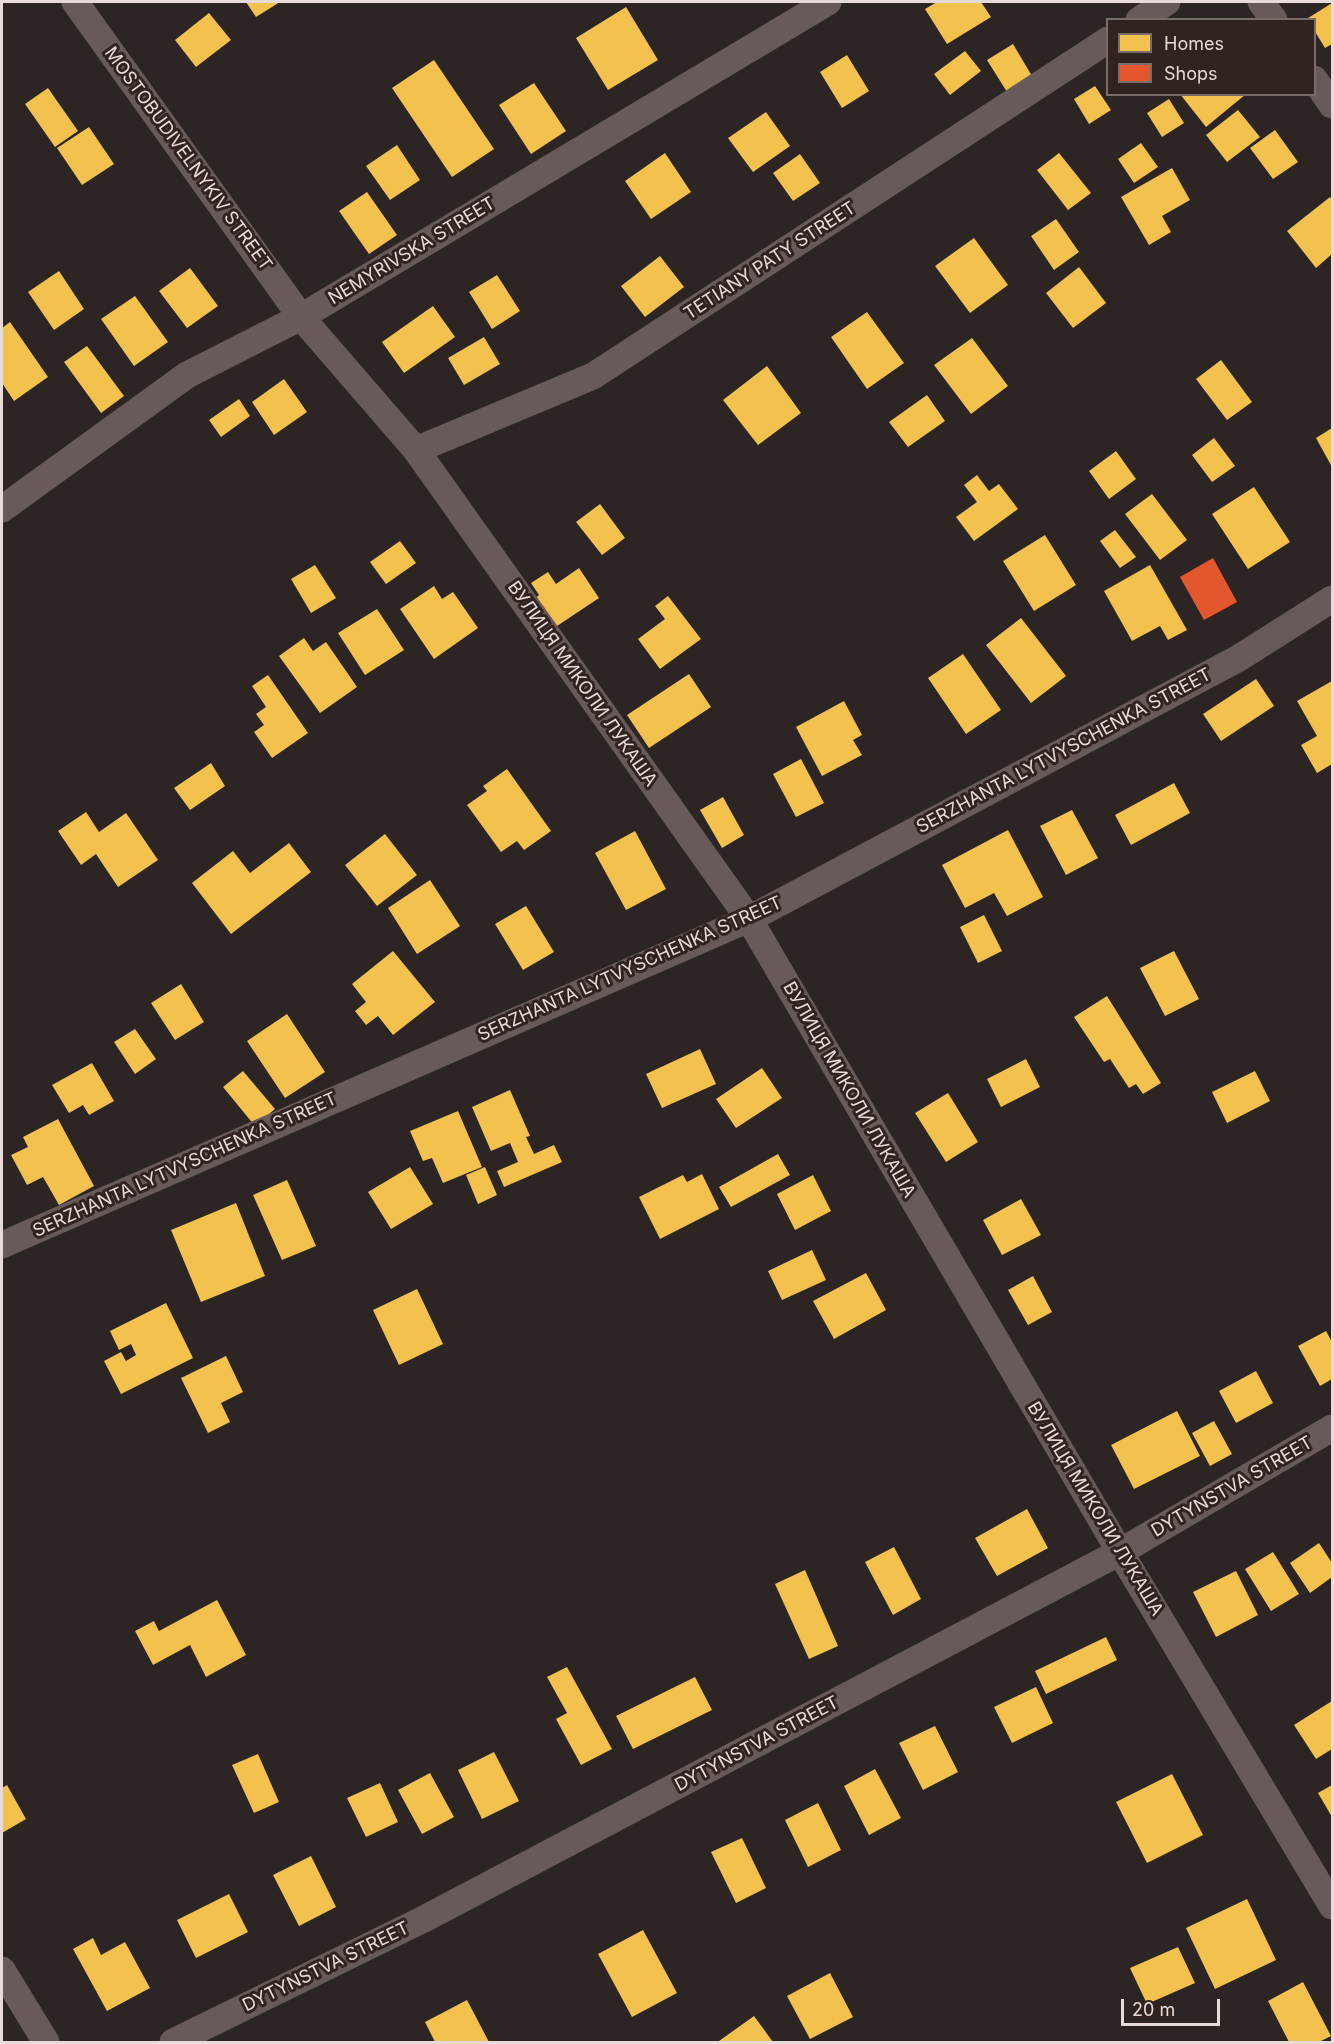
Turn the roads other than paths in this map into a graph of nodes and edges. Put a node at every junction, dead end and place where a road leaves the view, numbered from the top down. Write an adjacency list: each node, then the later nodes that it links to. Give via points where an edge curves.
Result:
1 (75, 2): 10 (street, MOSTOBUDIVELNYKIV STREET)
2 (828, 2): 10 (street, NEMYRIVSKA STREET)
3 (1167, 2): 5 (street)
4 (1261, 2): 6 (street)
5 (1142, 18)
6 (1273, 18)
7 (1106, 41): 11 (street, TETIANY PATY STREET, via 593,376)
8 (1316, 82): 9 (street)
9 (1332, 105)
10 (301, 317): 11 (street, ВУЛИЦЯ МИКОЛИ ЛУКАША); 12 (street, NEMYRIVSKA STREET, via 187,375)
11 (416, 450): 14 (street, ВУЛИЦЯ МИКОЛИ ЛУКАША)
12 (2, 509)
13 (1332, 599): 14 (street, SERZHANTA LYTVYSCHENKA STREET, via 1239,658)
14 (749, 919): 15 (street, SERZHANTA LYTVYSCHENKA STREET); 17 (street, ВУЛИЦЯ МИКОЛИ ЛУКАША)
15 (2, 1245)
16 (1332, 1428): 17 (street, DYTYNSTVA STREET)
17 (1120, 1552): 18 (street, ВУЛИЦЯ МИКОЛИ ЛУКАША); 21 (street, DYTYNSTVA STREET, via 424,1919)
18 (1332, 1906)
19 (2, 1970): 20 (street)
20 (46, 2043)
21 (173, 2043)

